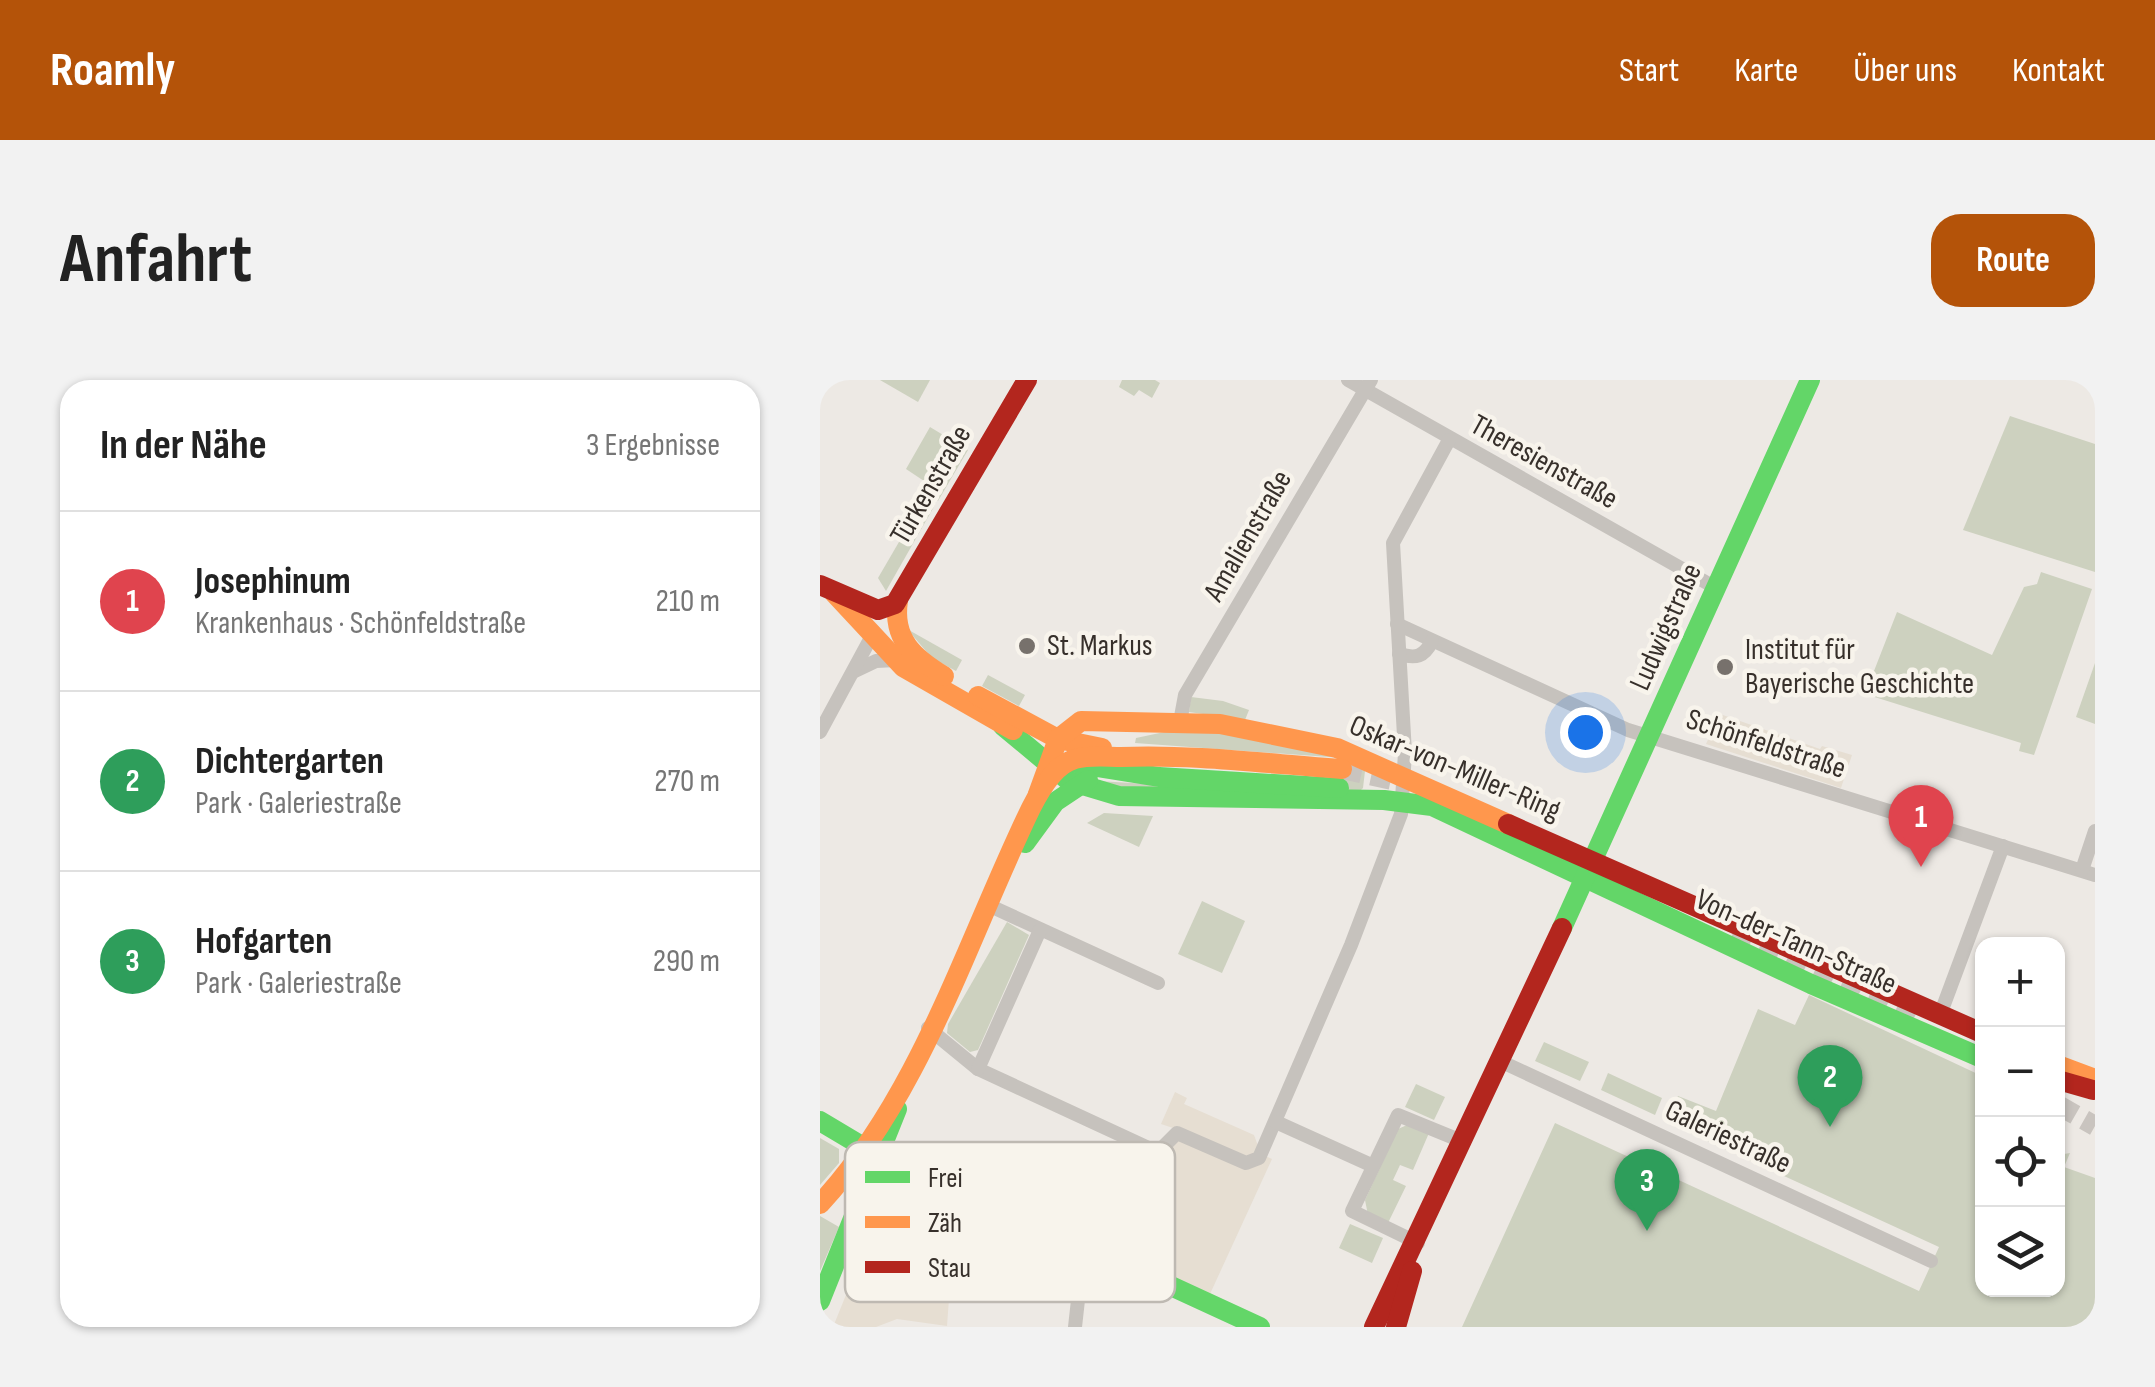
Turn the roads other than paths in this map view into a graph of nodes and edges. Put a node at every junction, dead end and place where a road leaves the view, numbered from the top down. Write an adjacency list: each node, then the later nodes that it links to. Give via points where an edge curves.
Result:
1 (1027, 380): 8 (main road, Türkenstraße)
2 (1348, 380): 4 (street, Theresienstraße)
3 (1810, 380): 7 (main road, Ludwigstraße)
4 (1368, 385): 5 (street, Theresienstraße); 15 (street, Amalienstraße, via 1185,695)
5 (1449, 440): 7 (street, Theresienstraße); 9 (street, via 1393,543)
6 (827, 588): 8 (main road); 10 (main road)
7 (1716, 588): 17 (main road, Ludwigstraße)
8 (888, 605): 18 (main road, via 898,637 920,661)
9 (1396, 624): 11 (street, Schönfeldstraße); 12 (street)
10 (874, 632): 13 (main road); 14 (street)
11 (1432, 640): 12 (street, via 1426,653); 17 (street, Schönfeldstraße)
12 (1399, 654): 21 (street)
13 (896, 660): 14 (street); 18 (main road)
14 (855, 671): 16 (street)
15 (1180, 722): 18 (main road, Oskar-von-Miller-Ring, via 1076,722); 19 (main road, Oskar-von-Miller-Ring, via 1279,733)
16 (820, 732)
17 (1649, 737): 26 (street, Schönfeldstraße); 27 (main road, Ludwigstraße)
18 (1056, 757): 20 (main road, Oskar-von-Miller-Ring); 20 (main road, Oskar-von-Miller-Ring, via 1143,756 1341,779); 22 (main road, Oskar-von-Miller-Ring); 28 (main road)
19 (1364, 758): 21 (main road, Oskar-von-Miller-Ring); 23 (main road, via 1369,782)
20 (1119, 774): 22 (main road, Oskar-von-Miller-Ring)
21 (1405, 775): 24 (street); 27 (main road, Oskar-von-Miller-Ring)
22 (1078, 784): 23 (main road, Oskar-von-Miller-Ring, via 1136,798); 28 (main road, via 1051,806)
23 (1361, 802): 24 (main road, Oskar-von-Miller-Ring)
24 (1404, 802): 27 (main road, Oskar-von-Miller-Ring, via 1448,812); 50 (street)
25 (2095, 831): 29 (street)
26 (2003, 846): 29 (street, Schönfeldstraße); 35 (street)
27 (1590, 870): 32 (main road, Von-der-Tann-Straße); 34 (main road, Von-der-Tann-Straße); 41 (main road, Ludwigstraße)
28 (1005, 872): 30 (main road)
29 (2088, 872)
30 (988, 905): 31 (street); 37 (main road)
31 (1040, 930): 33 (street); 43 (street)
32 (1847, 974): 34 (main road, via 1838,978); 35 (main road, Von-der-Tann-Straße)
33 (1158, 983)
34 (1834, 994): 40 (main road, Von-der-Tann-Straße)
35 (1940, 1015): 38 (main road, Von-der-Tann-Straße)
36 (1917, 1018): 39 (main road)
37 (928, 1028): 43 (street); 52 (main road)
38 (1975, 1030)
39 (1975, 1045)
40 (1975, 1055)
41 (1502, 1062): 55 (main road, Ludwigstraße); 61 (street, Galeriestraße)
42 (2065, 1068): 44 (main road)
43 (978, 1069): 53 (street)
44 (2095, 1079)
45 (2065, 1082): 46 (main road)
46 (2095, 1090)
47 (2065, 1094): 48 (main road)
48 (2095, 1101)
49 (820, 1121): 51 (main road)
50 (1276, 1122): 54 (street, via 1261,1154 1246,1163 1177,1132); 56 (street)
51 (855, 1142)
52 (876, 1142)
53 (1134, 1142)
54 (1168, 1142)
55 (1464, 1142): 56 (street, via 1398,1115); 60 (main road, Ludwigstraße)
56 (1371, 1165): 60 (street, via 1352,1210)
57 (845, 1179): 58 (main road)
58 (820, 1204)
59 (845, 1229): 63 (main road)
60 (1418, 1244): 67 (main road); 68 (main road)
61 (1931, 1262)
62 (1175, 1288): 66 (main road)
63 (820, 1301)
64 (1078, 1302): 65 (street)
65 (1075, 1327)
66 (1260, 1327)
67 (1374, 1327)
68 (1396, 1327)

